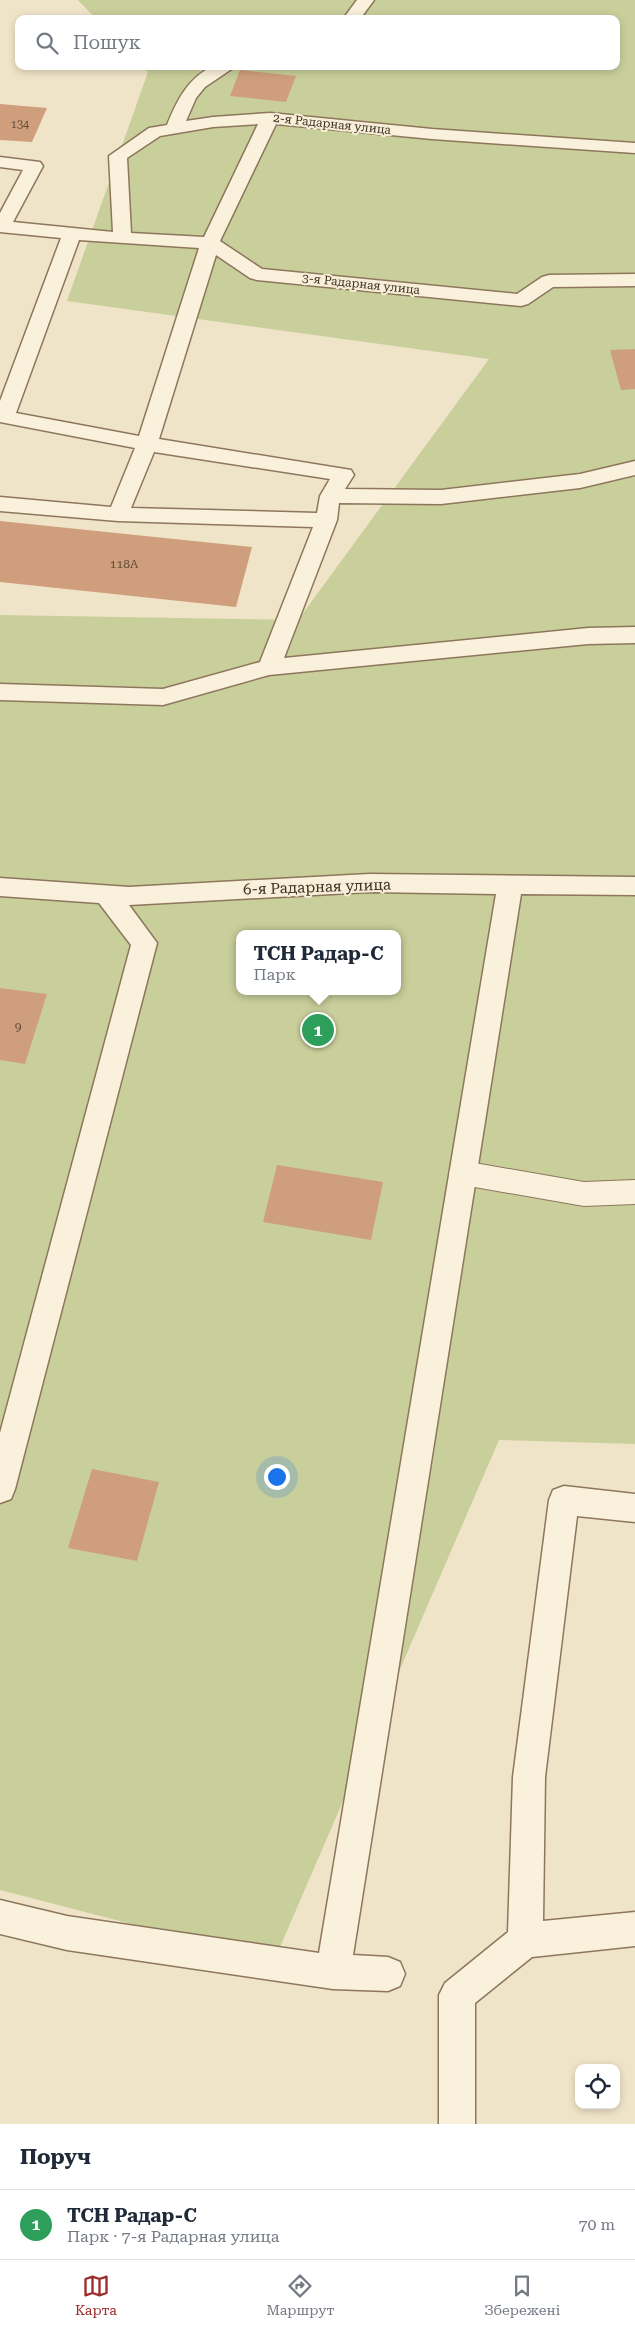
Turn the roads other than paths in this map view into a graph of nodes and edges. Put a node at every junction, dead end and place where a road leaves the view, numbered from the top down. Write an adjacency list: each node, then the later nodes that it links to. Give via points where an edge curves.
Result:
1 (366, 0): 2 (lane)
2 (354, 15)
3 (218, 70): 5 (lane, via 190,90)
4 (270, 118): 5 (lane, 2-я Радарная улица, via 213,122); 6 (lane, 2-я Радарная улица, via 432,134); 11 (lane)
5 (174, 129): 10 (lane, 2-я Радарная улица, via 156,132 118,156)
6 (635, 148)
7 (0, 162): 8 (lane, via 34,166)
8 (1, 226): 9 (lane, 3-я Радарная улица)
9 (81, 235): 10 (lane, 3-я Радарная улица); 13 (lane)
10 (122, 237): 11 (lane, 3-я Радарная улица)
11 (210, 243): 12 (lane, 3-я Радарная улица, via 257,274 521,300 549,281); 14 (lane)
12 (635, 280)
13 (2, 422): 14 (lane)
14 (147, 444): 16 (lane, via 344,476); 18 (lane)
15 (635, 468): 16 (lane, via 580,481 441,497)
16 (330, 496): 19 (lane)
17 (0, 504): 18 (lane)
18 (118, 514): 19 (lane)
19 (326, 520): 21 (lane)
20 (635, 636): 21 (lane, via 588,636)
21 (269, 667): 22 (lane, via 163,697)
22 (0, 692)
23 (510, 885): 24 (lane, 6-я Радарная улица); 26 (lane, 6-я Радарная улица, via 368,884 129,896); 27 (lane)
24 (635, 886)
25 (0, 887): 26 (lane, 6-я Радарная улица)
26 (105, 894): 29 (lane, via 144,943)
27 (463, 1173): 28 (street, via 584,1194); 34 (lane)
28 (635, 1192)
29 (0, 1489)
30 (635, 1508): 33 (lane, via 564,1500 529,1777)
31 (0, 1917): 34 (lane, via 67,1932)
32 (635, 1929): 33 (lane)
33 (525, 1940): 36 (lane, via 458,1995)
34 (333, 1972): 35 (lane)
35 (388, 1974)
36 (457, 2124)

